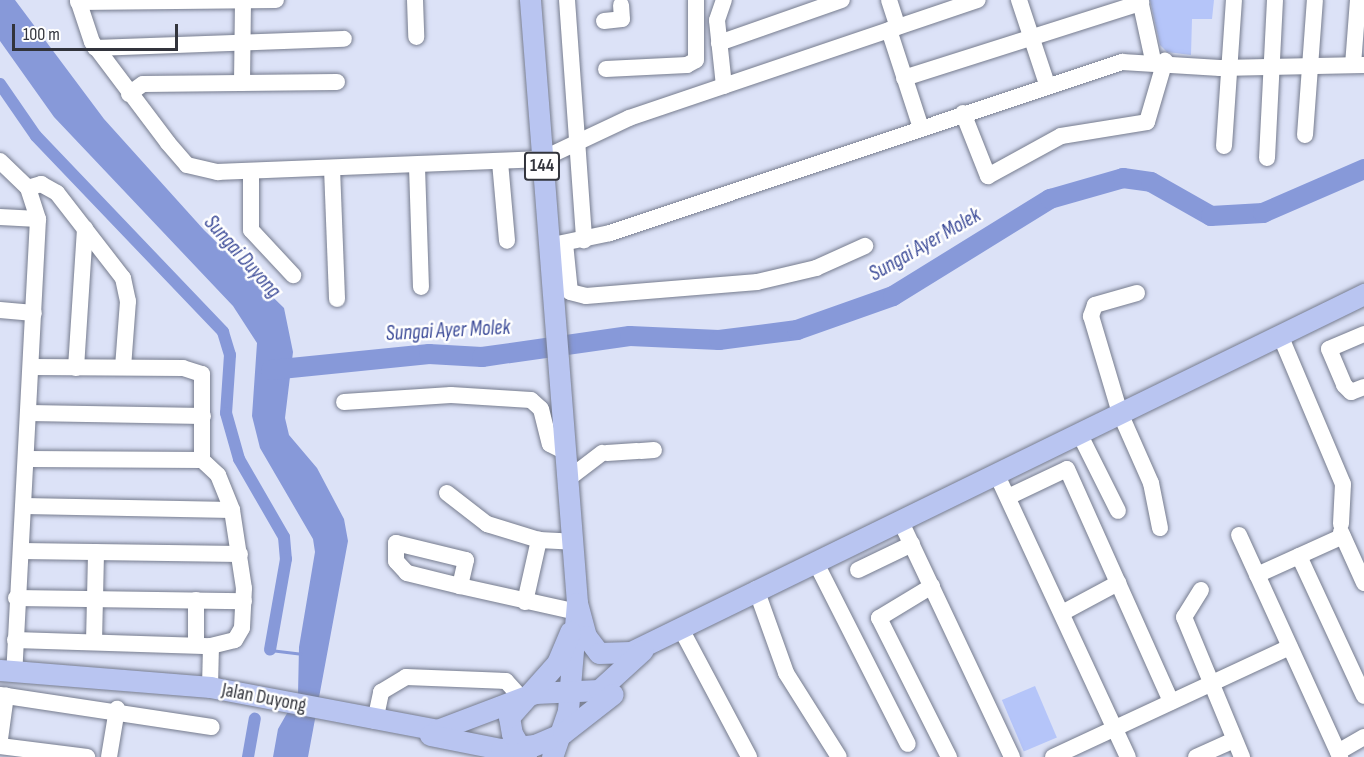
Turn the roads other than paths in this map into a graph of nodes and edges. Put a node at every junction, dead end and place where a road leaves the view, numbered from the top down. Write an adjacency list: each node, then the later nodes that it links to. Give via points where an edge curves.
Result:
1 (276, 0): 16 (street)
2 (415, 0): 24 (street)
3 (530, 0): 47 (main road, 144)
4 (567, 0): 44 (street)
5 (696, 0): 34 (street, via 696,60 687,65)
6 (724, 0): 27 (street, via 718,7)
7 (842, 0): 27 (street)
8 (889, 0): 22 (street)
9 (977, 0): 20 (street)
10 (1019, 0): 23 (street)
11 (1234, 0): 33 (street)
12 (1275, 0): 32 (street)
13 (1315, 0): 31 (street)
14 (1358, 0): 30 (street)
15 (78, 1): 17 (street); 28 (street)
16 (238, 1): 17 (street); 26 (street)
17 (119, 2)
18 (1141, 2): 23 (street); 29 (street)
19 (621, 5): 21 (street, via 622,19)
20 (934, 7): 22 (street)
21 (604, 21)
22 (893, 29): 35 (street); 39 (street)
23 (1031, 36): 35 (street); 38 (street)
24 (417, 37)
25 (344, 39): 26 (street)
26 (243, 40): 28 (street); 37 (street)
27 (720, 43): 39 (street)
28 (95, 48): 40 (street)
29 (1159, 60): 33 (street); 38 (street, via 1122,62); 41 (street, via 1147,122 1061,136 988,176)
30 (1358, 65): 31 (street)
31 (1308, 66): 32 (street); 43 (street)
32 (1270, 67): 33 (street); 46 (street)
33 (1231, 68): 45 (street)
34 (606, 69)
35 (904, 78): 42 (street)
36 (337, 81): 37 (street)
37 (242, 83): 40 (street, via 143,84)
38 (1047, 84): 41 (street)
39 (724, 86): 44 (street)
40 (129, 94): 52 (street, via 187,165 204,171)
41 (963, 113): 42 (street)
42 (921, 128): 58 (street)
43 (1305, 135)
44 (575, 143): 47 (street); 58 (street)
45 (1224, 146)
46 (1267, 158)
47 (542, 159): 49 (street); 60 (main road, 144)
48 (0, 161): 53 (street)
49 (500, 162): 50 (street); 59 (street)
50 (417, 167): 51 (street); 63 (street)
51 (332, 168): 52 (street); 66 (street)
52 (251, 171): 62 (street, via 251,230)
53 (7, 172): 54 (street)
54 (28, 188): 56 (street); 57 (street, via 50,187)
55 (0, 217): 56 (street)
56 (38, 219): 68 (street)
57 (85, 228): 72 (street, via 126,288); 73 (street)
58 (584, 240): 60 (street)
59 (507, 241)
60 (557, 244): 61 (street, via 576,295 757,282 816,268); 81 (main road, 144, via 555,331)
61 (865, 246)
62 (293, 275)
63 (421, 287)
64 (1137, 293): 77 (street, via 1095,304 1090,316)
65 (1364, 294): 70 (main road)
66 (337, 299)
67 (0, 310): 68 (street)
68 (34, 313): 71 (street)
69 (1364, 334): 74 (street, via 1329,349 1344,386 1351,392)
70 (1280, 335): 77 (main road); 93 (street, via 1341,477)
71 (32, 367): 73 (street); 76 (street)
72 (123, 367): 73 (street); 78 (street, via 195,369 202,374)
73 (76, 368)
74 (1364, 387)
75 (344, 402): 81 (street, via 451,395 531,400 541,409 550,444)
76 (29, 413): 78 (street); 82 (street)
77 (1120, 413): 79 (main road); 92 (street, via 1151,483)
78 (203, 416): 83 (street)
79 (1079, 433): 84 (main road); 90 (street)
80 (644, 451): 85 (street, via 604,453)
81 (566, 452): 85 (main road, 144)
82 (27, 459): 83 (street); 88 (street)
83 (202, 460): 89 (street, via 218,475)
84 (996, 473): 87 (street); 91 (main road)
85 (568, 479): 96 (main road, 144)
86 (447, 493): 95 (street, via 487,524)
87 (1008, 497): 105 (street, via 1067,469); 117 (street)
88 (24, 506): 89 (street); 98 (street)
89 (232, 510): 100 (street)
90 (1118, 511)
91 (900, 520): 97 (street); 102 (main road)
92 (1160, 528)
93 (1342, 531): 101 (street); 106 (street)
94 (1239, 535): 104 (street)
95 (539, 540): 96 (street); 115 (street)
96 (573, 542): 116 (main road, 144)
97 (912, 544): 103 (street); 108 (street)
98 (21, 551): 99 (street); 111 (street)
99 (96, 552): 100 (street); 112 (street)
100 (240, 554): 114 (street)
101 (1299, 556): 104 (street); 130 (street)
102 (814, 561): 109 (main road); 141 (street)
103 (858, 570)
104 (1257, 575): 123 (street)
105 (1118, 583): 117 (street); 132 (street)
106 (1364, 583)
107 (460, 586): 115 (street)
108 (932, 586): 153 (street, via 879,618); 154 (street)
109 (756, 589): 118 (main road); 152 (street, via 786,672)
110 (1201, 590): 125 (street, via 1184,617)
111 (16, 598): 112 (street); 119 (street)
112 (95, 598): 113 (street); 120 (street)
113 (196, 600): 114 (street); 122 (street)
114 (244, 601): 122 (street, via 236,640)
115 (525, 602): 116 (street)
116 (575, 607): 121 (main road, via 586,636 599,652 620,656); 127 (main road, 144); 131 (main road, 144, via 557,663)
117 (1062, 613): 136 (street)
118 (676, 629): 121 (main road); 128 (main road); 151 (street)
119 (15, 639): 120 (street); 124 (street)
120 (94, 642): 122 (street)
121 (653, 642): 127 (main road, Jalan Duyong, via 606,685)
122 (203, 645): 126 (street)
123 (1290, 647): 125 (street); 145 (street)
124 (7, 670): 126 (main road, Jalan Duyong)
125 (1210, 684): 132 (street); 140 (street)
126 (210, 687): 134 (main road, Jalan Duyong)
127 (571, 692): 131 (main road, Jalan Duyong, via 547,691); 137 (main road, 144)
128 (613, 694): 137 (main road, 144); 150 (main road)
129 (3, 695): 133 (street); 139 (street)
130 (1364, 696)
131 (522, 699): 134 (main road, Jalan Duyong, via 453,727); 134 (street, via 506,681 406,677 381,692); 144 (main road, 144, via 509,717)
132 (1171, 702): 136 (street)
133 (117, 709): 135 (street); 147 (street)
134 (385, 723): 142 (main road)
135 (212, 727)
136 (1115, 728): 155 (street); 156 (street)
137 (562, 733): 144 (main road, 144); 149 (main road, 144)
138 (1364, 738): 145 (street)
139 (0, 739)
140 (1234, 740): 157 (street); 158 (street)
141 (908, 744)
142 (472, 745): 144 (main road); 148 (main road)
143 (0, 746): 146 (street)
144 (523, 753)
145 (1339, 754)
146 (87, 757)
147 (110, 757)
148 (495, 757)
149 (552, 757)
150 (560, 757)
151 (749, 757)
152 (839, 757)
153 (949, 757)
154 (1012, 757)
155 (1053, 757)
156 (1128, 757)
157 (1196, 757)
158 (1242, 757)

